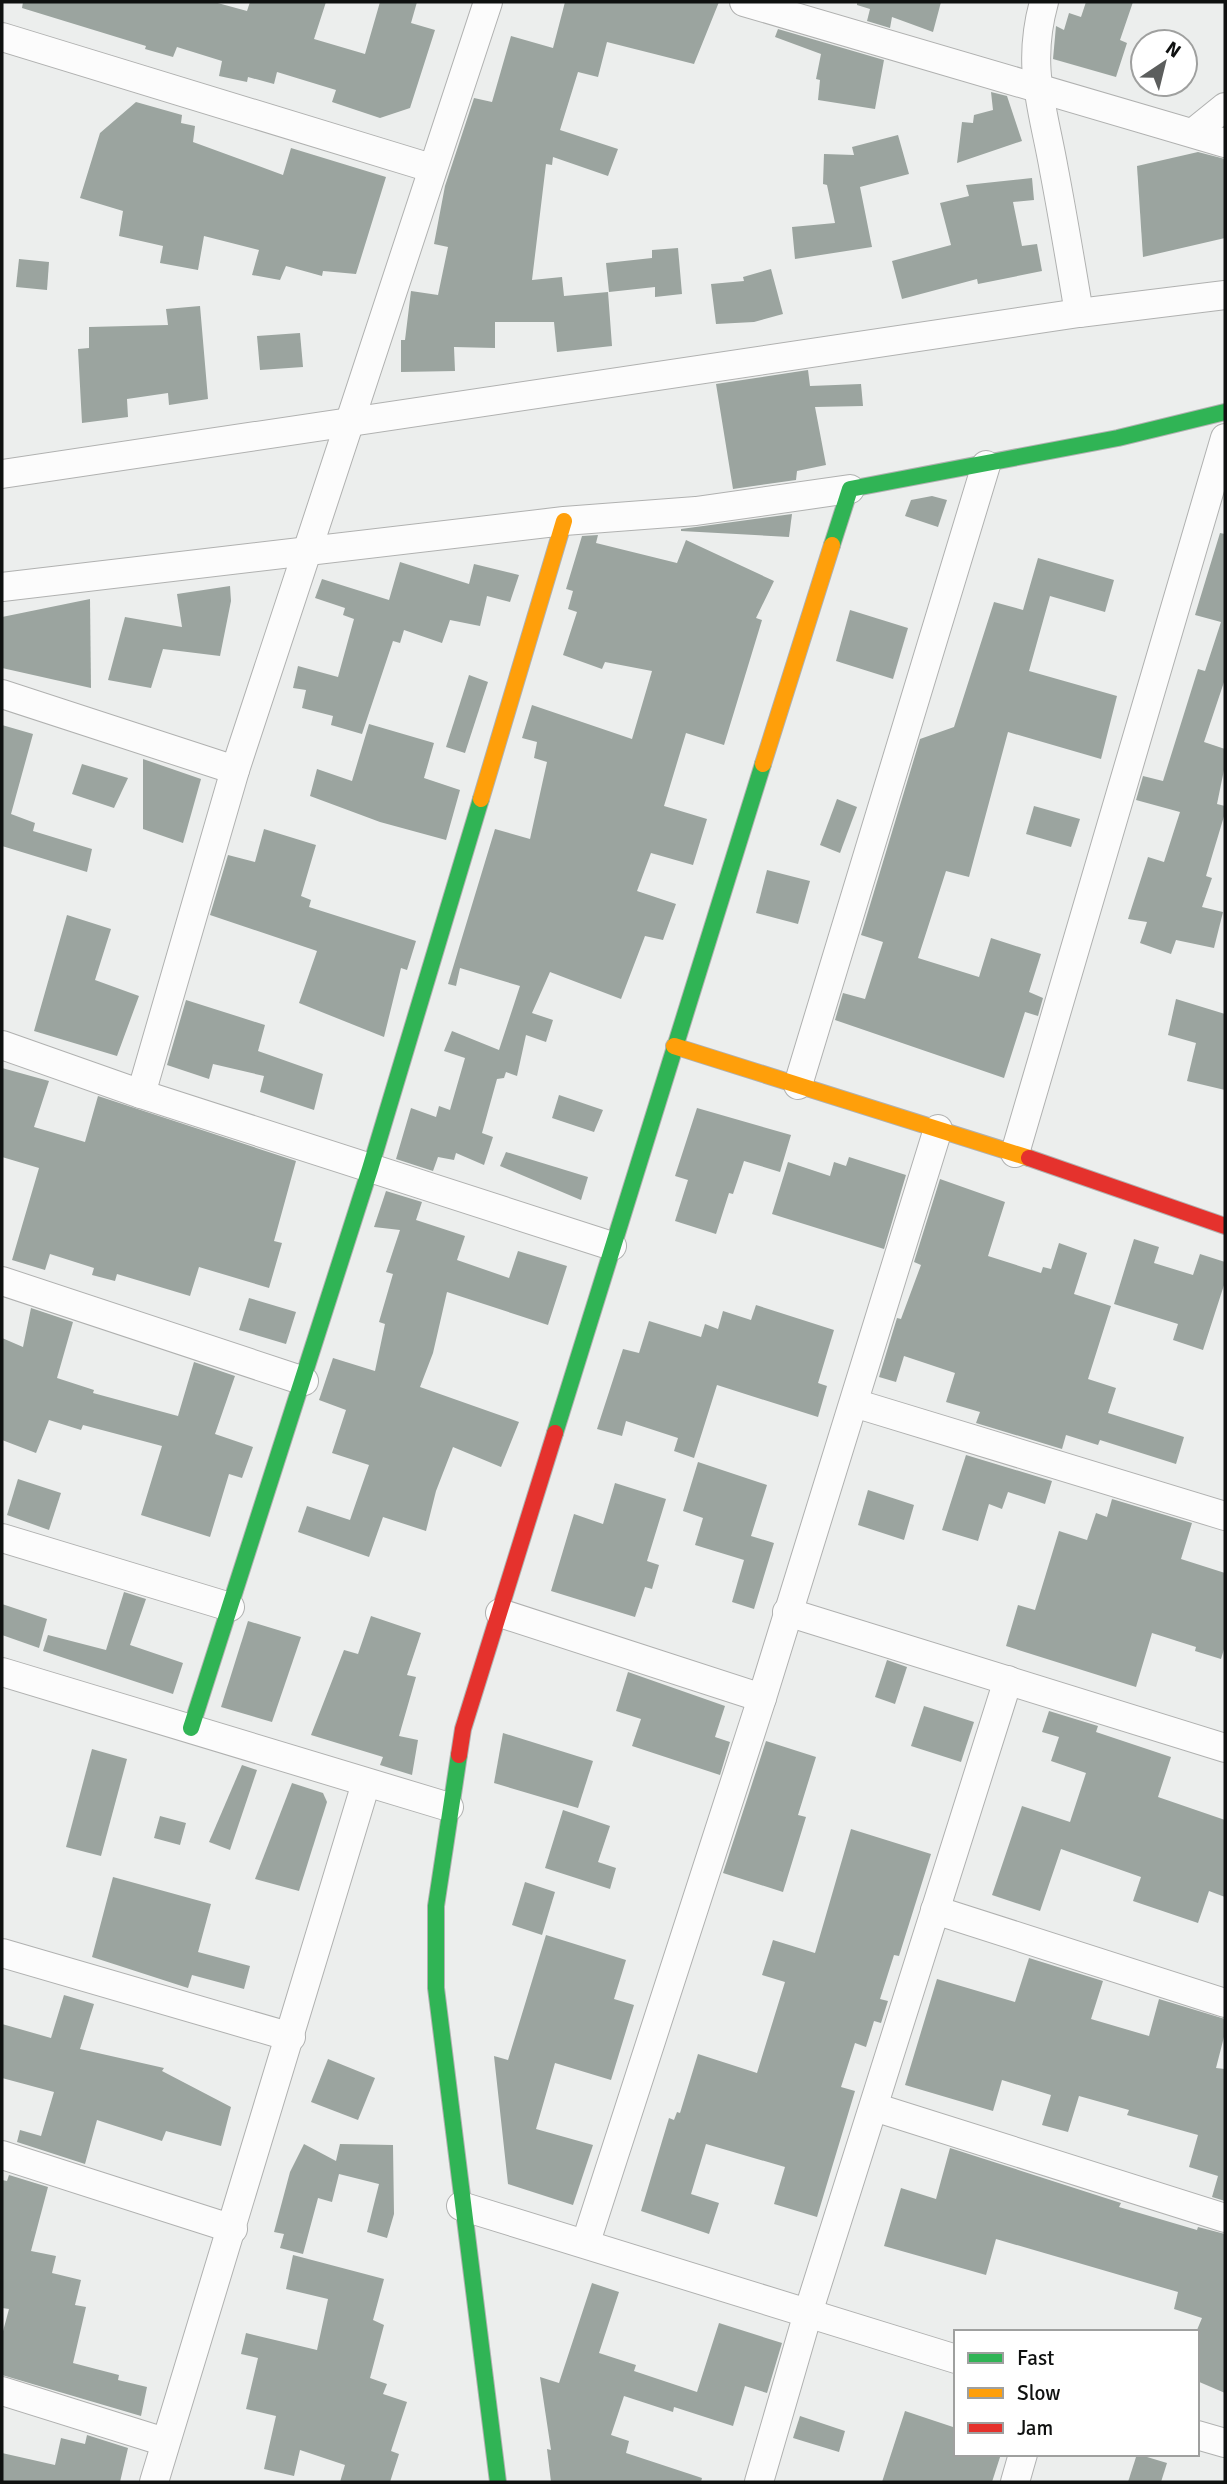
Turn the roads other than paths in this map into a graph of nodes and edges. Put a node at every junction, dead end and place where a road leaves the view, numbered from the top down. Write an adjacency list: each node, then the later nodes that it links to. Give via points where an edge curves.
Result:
1 (488, 2): 9 (street)
2 (744, 2): 5 (street)
3 (1044, 2): 5 (street, via 1035,32)
4 (2, 37): 9 (street)
5 (1036, 88): 7 (street); 11 (street)
6 (1225, 107): 7 (street)
7 (1194, 132): 8 (street)
8 (1225, 143)
9 (431, 168): 13 (street)
10 (1225, 295): 11 (street)
11 (1079, 313): 13 (street)
12 (1225, 412): 15 (main road)
13 (351, 420): 16 (street); 19 (street)
14 (1225, 438): 28 (street)
15 (986, 465): 17 (main road); 25 (street)
16 (2, 474)
17 (850, 489): 18 (street, via 696,511); 24 (main road)
18 (564, 521): 19 (street); 29 (main road)
19 (305, 552): 20 (street); 22 (street)
20 (2, 587)
21 (2, 694): 22 (street)
22 (235, 769): 26 (street)
23 (2, 1045): 26 (street)
24 (674, 1046): 25 (main road); 31 (main road)
25 (798, 1085): 27 (main road)
26 (141, 1094): 29 (street)
27 (938, 1129): 28 (main road); 34 (street)
28 (1015, 1153): 30 (main road)
29 (370, 1169): 31 (street); 33 (main road)
30 (1225, 1226)
31 (612, 1246): 39 (main road)
32 (2, 1281): 33 (street)
33 (304, 1381): 37 (main road)
34 (854, 1403): 35 (street); 38 (street)
35 (1225, 1516)
36 (2, 1538): 37 (street)
37 (230, 1607): 43 (main road)
38 (787, 1612): 41 (street); 42 (street)
39 (500, 1613): 42 (street); 46 (main road, via 463,1728)
40 (2, 1672): 43 (street)
41 (1008, 1680): 44 (street); 47 (street)
42 (762, 1698): 56 (street)
43 (191, 1728): 45 (street)
44 (1225, 1748)
45 (366, 1783): 46 (street); 50 (street)
46 (449, 1807): 53 (main road, via 436,1906 436,1988)
47 (934, 1910): 49 (street); 51 (street)
48 (2, 1953): 50 (street)
49 (1225, 2003)
50 (291, 2038): 55 (street)
51 (874, 2107): 54 (street); 57 (street)
52 (2, 2155): 55 (street)
53 (461, 2206): 56 (street); 65 (main road)
54 (1225, 2218)
55 (233, 2229): 61 (street)
56 (586, 2242): 57 (street)
57 (808, 2314): 58 (street); 66 (street)
58 (954, 2358)
59 (2, 2391): 61 (street)
60 (1199, 2436): 62 (street)
61 (165, 2442): 64 (street)
62 (1225, 2444)
63 (1022, 2456): 67 (street)
64 (153, 2482)
65 (498, 2482)
66 (759, 2482)
67 (1015, 2482)

